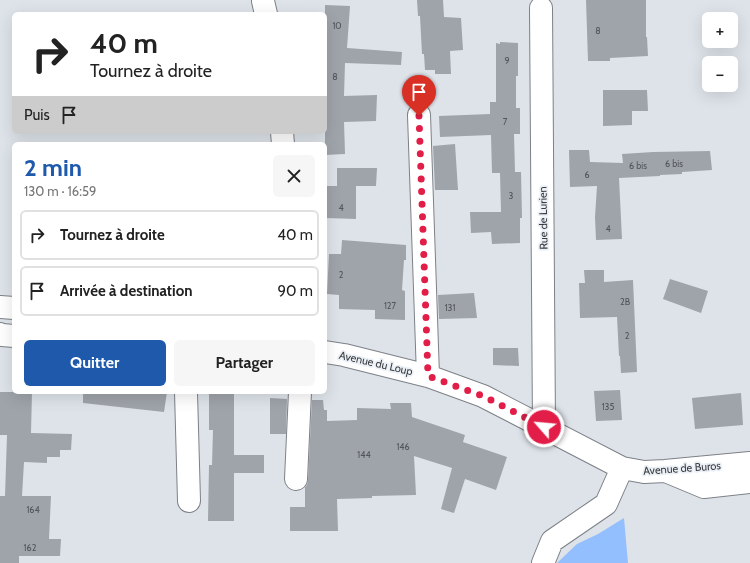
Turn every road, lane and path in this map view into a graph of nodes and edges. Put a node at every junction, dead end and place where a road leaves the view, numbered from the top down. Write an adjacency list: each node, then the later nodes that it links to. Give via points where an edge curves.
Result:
1 (540, 8): 13 (street, Rue de Lurien)
2 (419, 116): 10 (street)
3 (0, 307): 4 (street)
4 (12, 308)
5 (0, 322): 6 (street)
6 (12, 324)
7 (0, 334): 8 (street)
8 (12, 336)
9 (327, 352): 10 (street, Avenue du Loup)
10 (428, 376): 13 (street, Avenue du Loup, via 483,396)
11 (186, 394): 19 (street)
12 (300, 394): 17 (street)
13 (544, 427): 15 (street, Avenue du Loup)
14 (750, 462): 16 (street, Avenue de Buros)
15 (622, 468): 16 (street, Avenue de Buros, via 644,472); 20 (street, via 606,504 552,541)
16 (665, 471): 18 (street, via 704,487)
17 (296, 479)
18 (750, 482)
19 (189, 501)
20 (542, 563)

